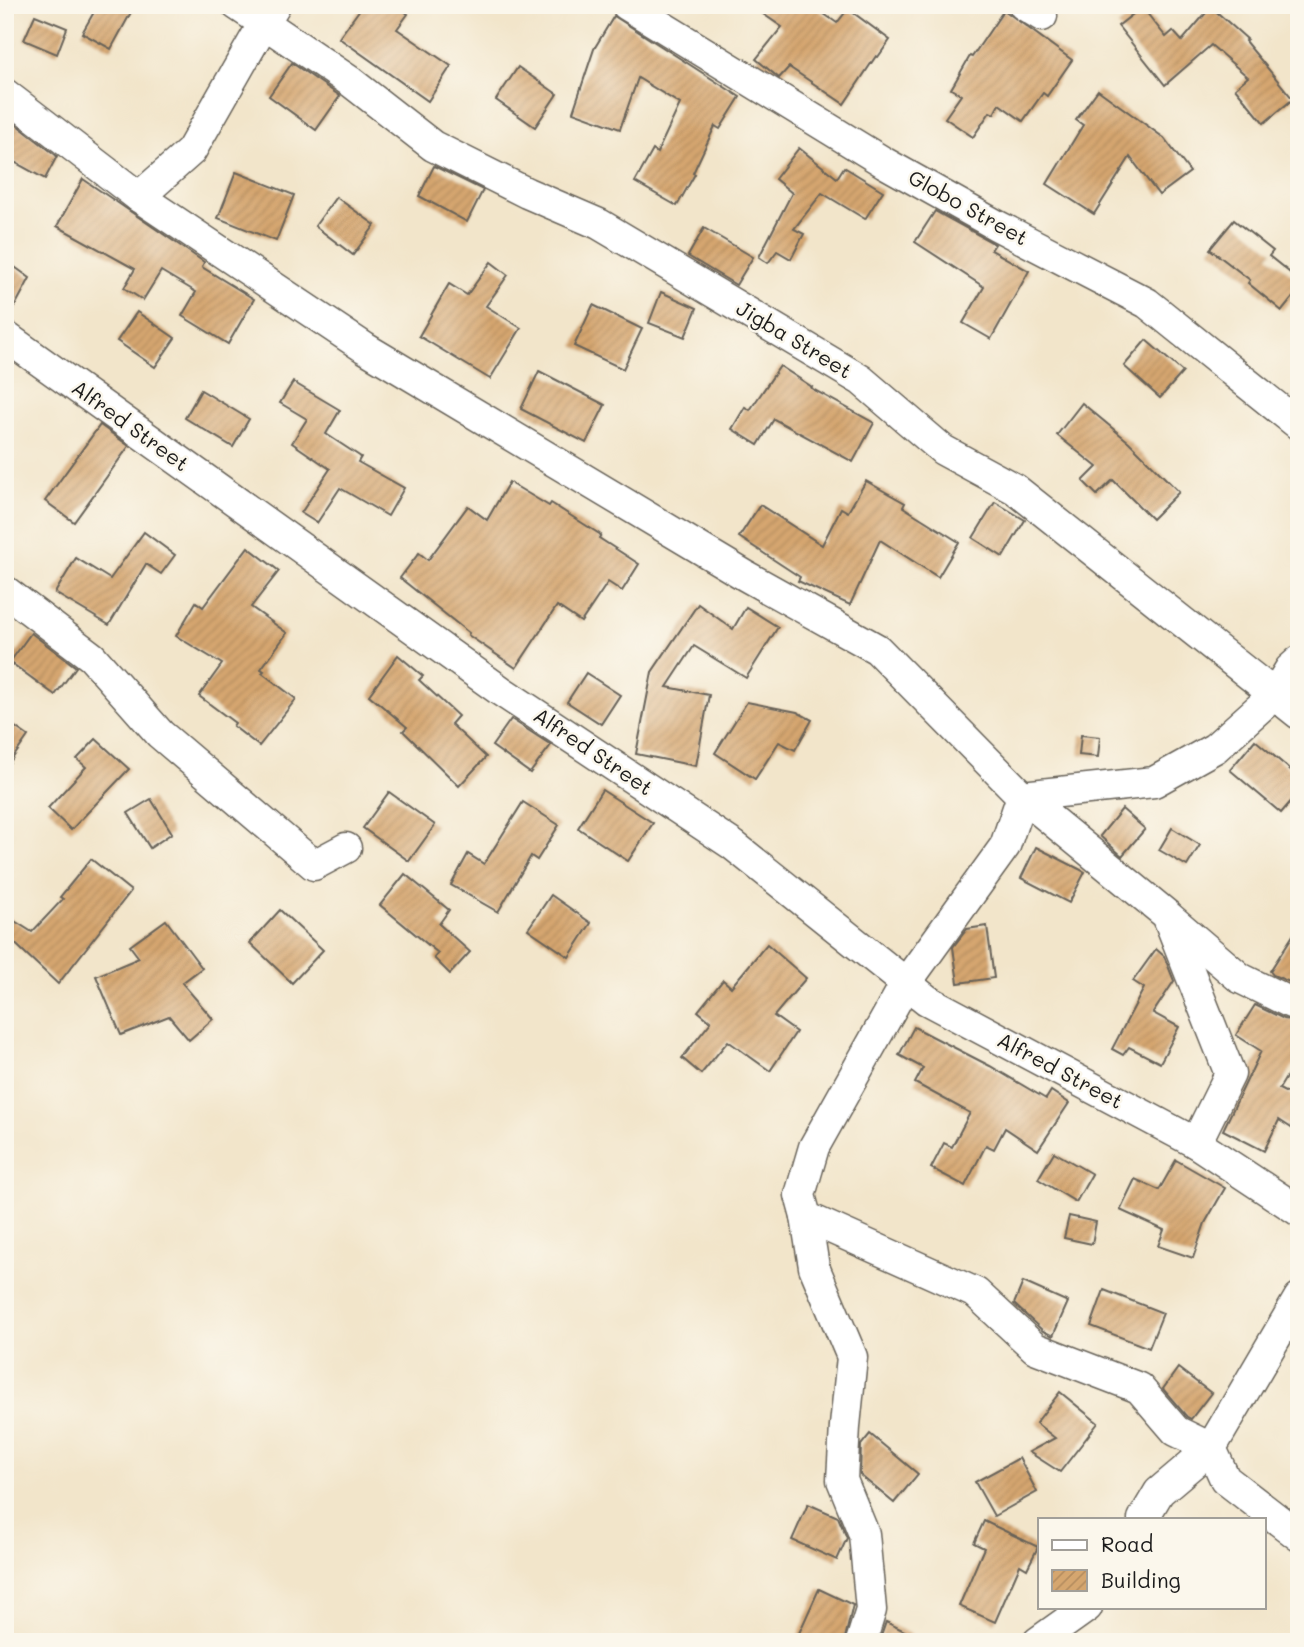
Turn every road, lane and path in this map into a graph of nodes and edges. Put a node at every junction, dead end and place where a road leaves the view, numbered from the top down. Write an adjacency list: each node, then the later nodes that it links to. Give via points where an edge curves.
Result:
1 (237, 5): 3 (street, Jigba Street)
2 (627, 5): 7 (street, Globo Street, via 885,163 1147,303)
3 (269, 14): 5 (street, via 191,150); 10 (street, Jigba Street, via 433,146 599,224 861,380 943,450 1015,489)
4 (5, 94): 5 (street)
5 (139, 197): 11 (street, via 365,348 734,569 877,649)
6 (5, 336): 14 (street, Alfred Street, via 501,691 733,845)
7 (1299, 425)
8 (5, 591): 12 (street, via 92,657 160,734 314,866)
9 (1299, 661): 10 (street, via 1290,669)
10 (1288, 705): 11 (street, via 1154,782)
11 (1022, 796): 13 (street); 14 (street, via 1005,845)
12 (346, 848)
13 (1167, 915): 15 (street, via 1240,978); 16 (street, via 1230,1074)
14 (906, 983): 16 (street, Alfred Street, via 927,1000); 18 (street, via 814,1147 800,1195)
15 (1299, 1004)
16 (1196, 1143): 17 (street, Alfred Street)
17 (1299, 1211)
18 (806, 1217): 20 (street, via 976,1293 1035,1348 1139,1388 1176,1431); 24 (street, via 814,1267 852,1357 842,1480 864,1534 871,1610)
19 (1299, 1297): 20 (street)
20 (1211, 1448): 21 (street, via 1159,1492); 22 (street, via 1225,1479)
21 (1144, 1518)
22 (1299, 1536)
23 (1086, 1608): 25 (street)
24 (861, 1642)
25 (1038, 1642)

